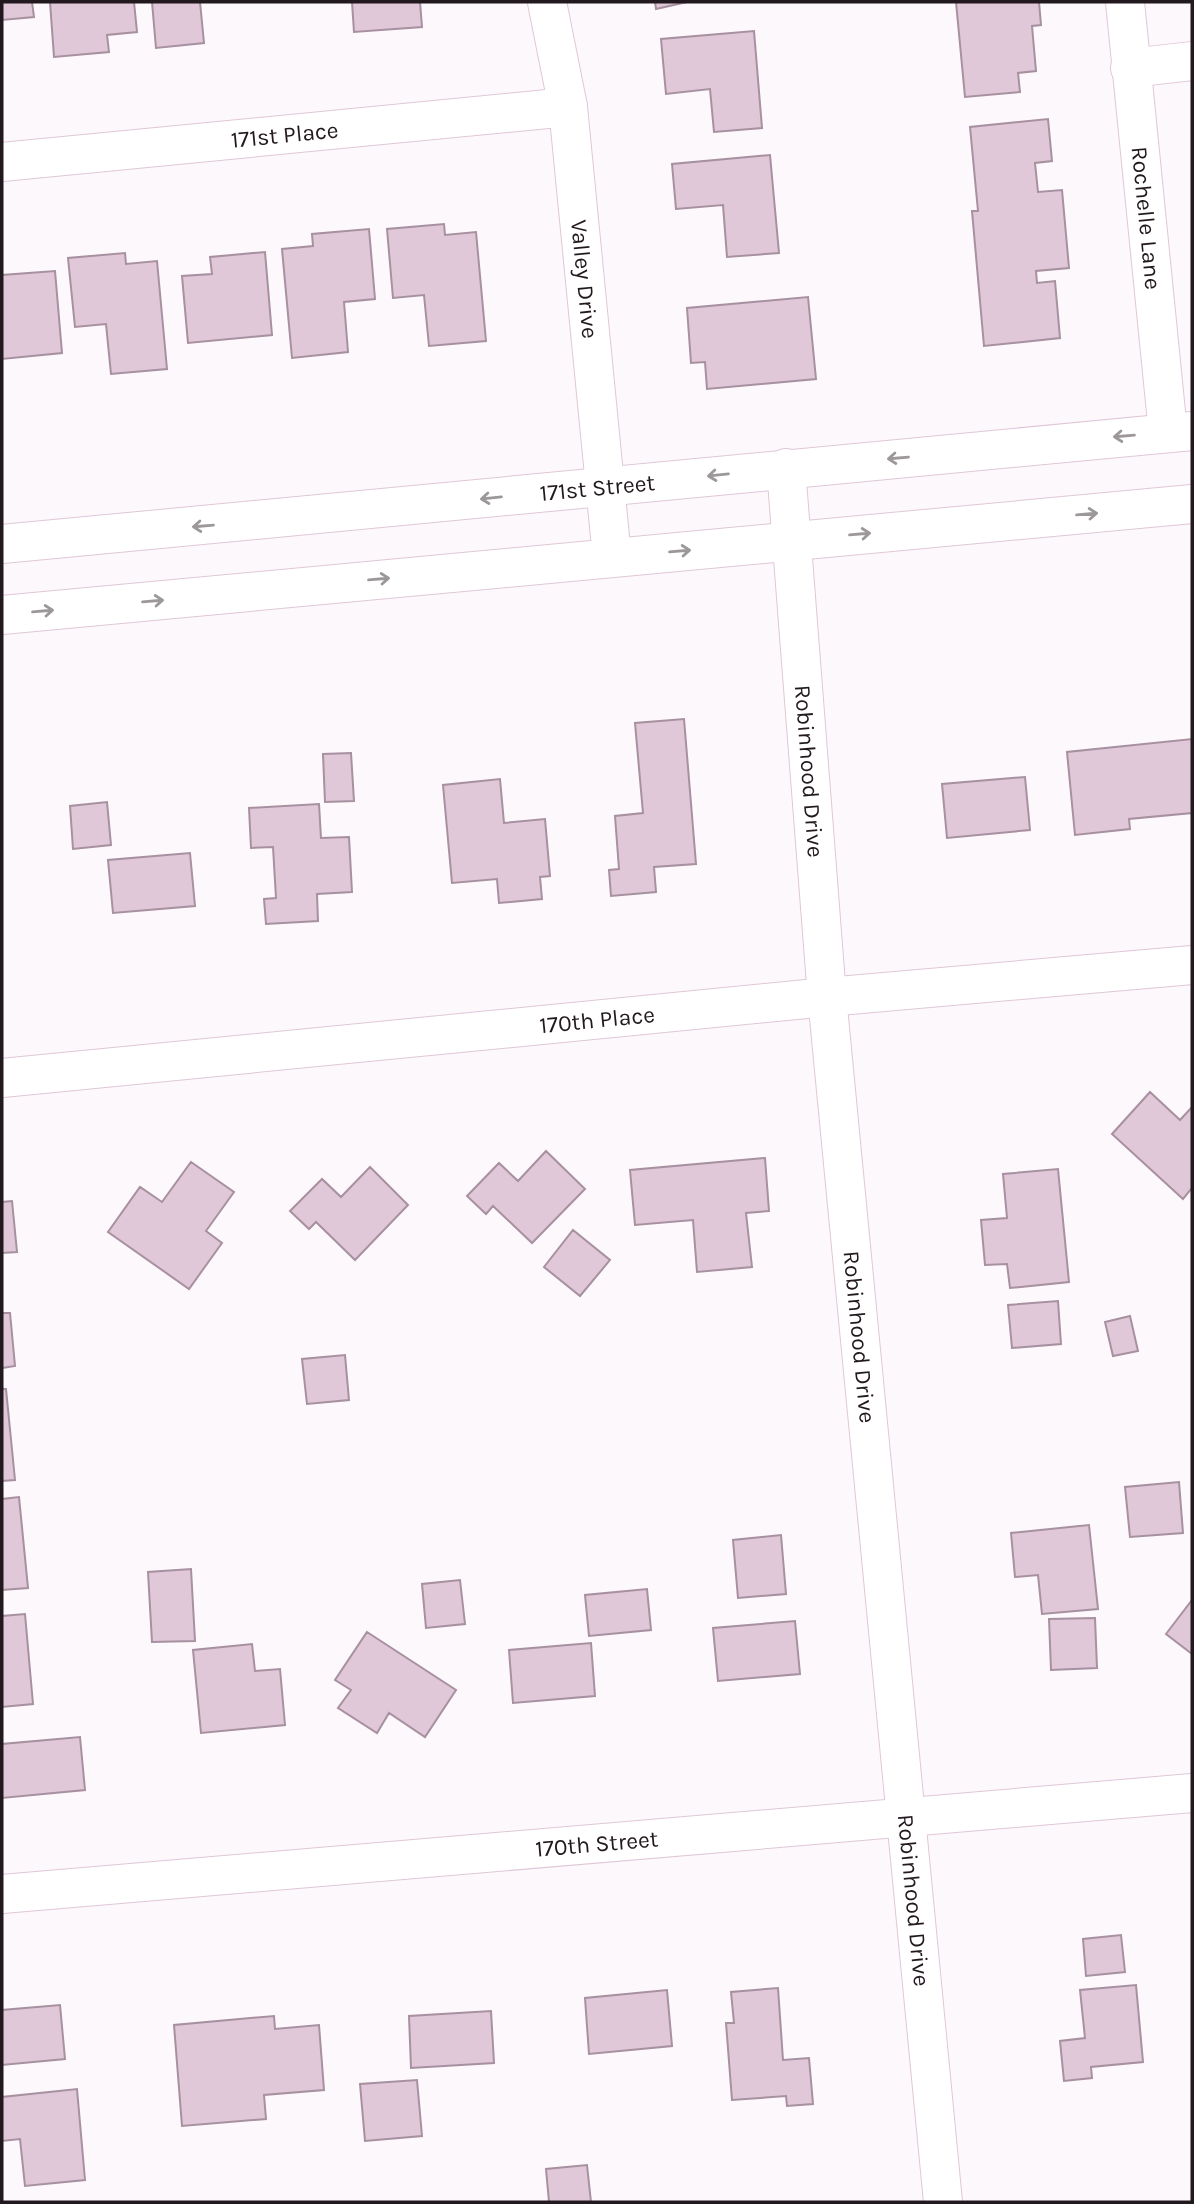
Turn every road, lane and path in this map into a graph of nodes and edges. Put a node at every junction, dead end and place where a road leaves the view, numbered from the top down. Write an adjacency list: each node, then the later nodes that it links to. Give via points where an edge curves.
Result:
1 (547, 2): 5 (street, Valley Drive)
2 (1125, 2): 4 (street, Rochelle Lane)
3 (1192, 61): 4 (street)
4 (1130, 68): 7 (street, Rochelle Lane)
5 (568, 107): 6 (street, 171st Place); 9 (street, Valley Drive)
6 (2, 162)
7 (1180, 432): 8 (street, 171st Street, one-way to 8)
8 (786, 468): 9 (street, 171st Street, one-way to 9); 11 (street, Robinhood Drive)
9 (603, 486): 12 (street, 171st Street, one-way to 12); 13 (street, Valley Drive)
10 (1192, 504): 11 (street, one-way to 10)
11 (792, 540): 13 (street, one-way to 11); 16 (street, Robinhood Drive)
12 (2, 544)
13 (612, 557): 14 (street, one-way to 13)
14 (2, 615)
15 (1192, 965): 16 (street, 170th Place)
16 (827, 997): 17 (street, 170th Place); 19 (street, Robinhood Drive)
17 (2, 1078)
18 (1192, 1793): 19 (street, 170th Street)
19 (906, 1819): 20 (street, 170th Street); 21 (street, Robinhood Drive)
20 (2, 1894)
21 (943, 2202)

